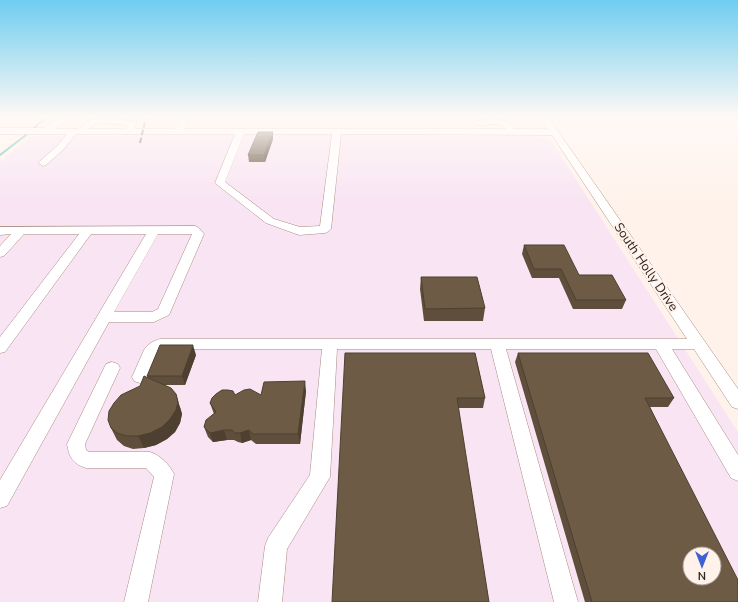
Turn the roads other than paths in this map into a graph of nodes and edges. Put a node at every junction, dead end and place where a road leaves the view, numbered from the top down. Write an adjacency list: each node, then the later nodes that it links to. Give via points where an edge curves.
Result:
1 (63, 145): 5 (street)
2 (235, 145): 3 (street, via 220,183 270,221 299,231 326,229)
3 (336, 145)
4 (563, 145): 15 (street, South Holly Drive)
5 (43, 163)
6 (88, 230): 7 (street); 9 (street); 16 (street)
7 (154, 230): 11 (street); 11 (street, via 194,230 198,234 164,312 154,317)
8 (0, 231): 9 (street)
9 (21, 231): 10 (street)
10 (0, 253)
11 (104, 317): 21 (street)
12 (330, 344): 13 (street); 18 (street, via 160,344 152,350); 23 (street, via 320,477 276,546)
13 (497, 344): 14 (street); 24 (street)
14 (661, 344): 15 (street); 20 (street)
15 (698, 344): 19 (street, South Holly Drive)
16 (0, 348)
17 (112, 368): 22 (street, via 76,444 78,454 86,460 150,460 164,474)
18 (140, 377)
19 (738, 402)
20 (738, 472)
21 (0, 499)
22 (136, 602)
23 (270, 602)
24 (566, 602)

